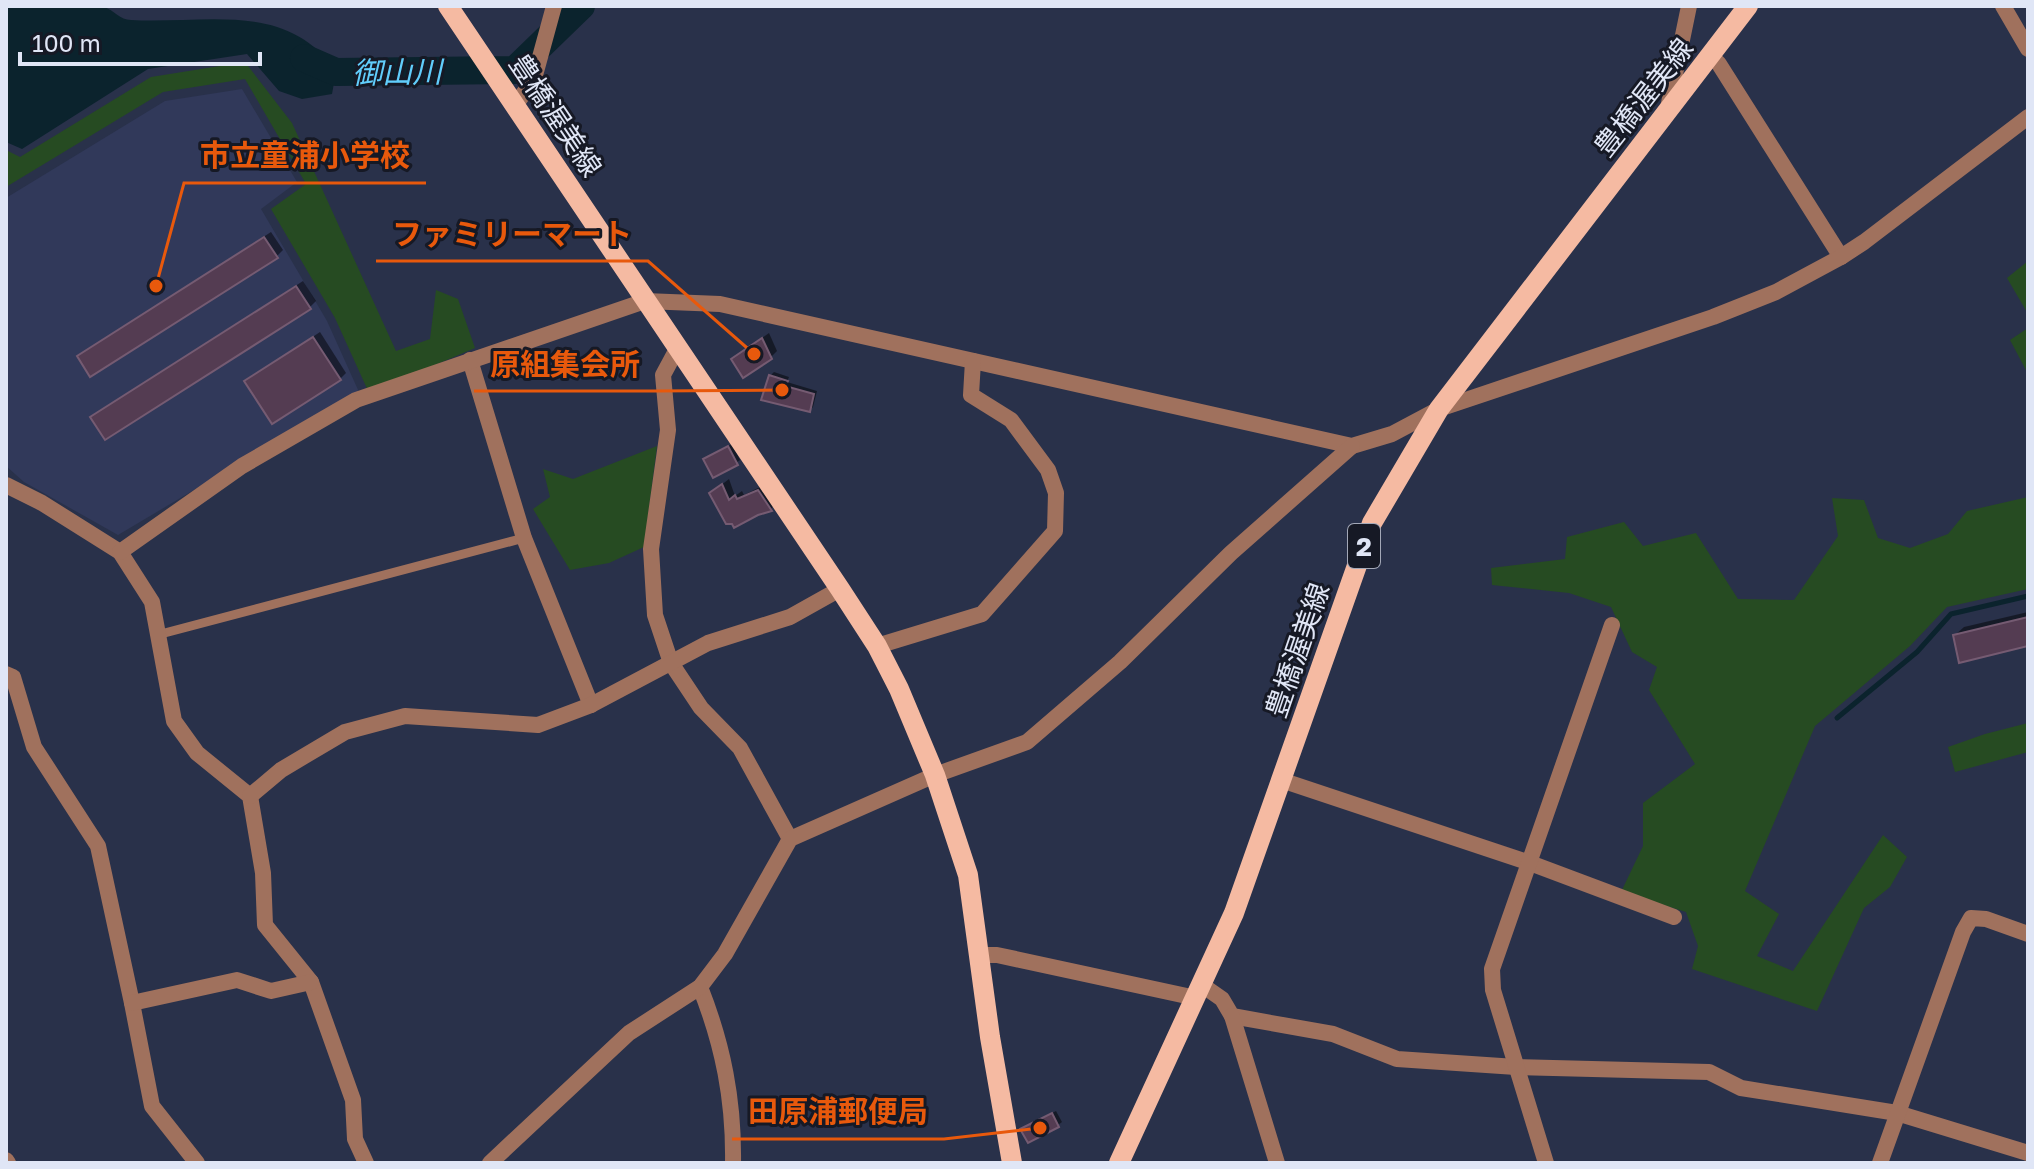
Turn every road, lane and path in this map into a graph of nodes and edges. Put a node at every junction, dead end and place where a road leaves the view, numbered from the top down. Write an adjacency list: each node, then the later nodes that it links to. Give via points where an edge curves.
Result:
1 (448, 6): 8 (main road, 豊橋渥美線)
2 (554, 6): 8 (street, via 534,79)
3 (1689, 6): 9 (street)
4 (1748, 6): 7 (main road, 豊橋渥美線 / 2)
5 (2003, 6): 6 (street)
6 (2028, 49)
7 (1710, 55): 9 (main road, 豊橋渥美線 / 2); 11 (street)
8 (516, 104): 12 (main road, 豊橋渥美線)
9 (1668, 108): 16 (main road, 豊橋渥美線 / 2)
10 (2028, 117): 11 (street)
11 (1841, 257): 16 (street, via 1776,292 1713,317)
12 (645, 301): 13 (main road, 豊橋渥美線); 14 (street); 15 (street, via 720,304)
13 (677, 349): 21 (main road, 豊橋渥美線); 25 (street, via 663,375 668,430 651,549 655,615)
14 (470, 360): 19 (street); 20 (street, via 356,400 242,466)
15 (973, 361): 17 (street); 24 (street, via 971,395 1011,420 1048,470 1056,493 1055,531 982,614)
16 (1439, 409): 17 (street, via 1392,434); 29 (main road, 豊橋渥美線 / 2, via 1372,523)
17 (1352, 446): 28 (street, via 1027,742)
18 (6, 485): 20 (street)
19 (524, 538): 23 (lane); 27 (street)
20 (120, 552): 23 (street, via 152,602)
21 (840, 589): 24 (main road, 豊橋渥美線); 25 (street, via 790,617 708,643)
22 (1612, 625): 32 (street)
23 (157, 635): 30 (street, via 174,721 197,753)
24 (877, 646): 28 (main road, 豊橋渥美線)
25 (671, 663): 27 (street); 31 (street, via 701,708 740,748)
26 (6, 674): 39 (street, via 13,677 34,747 98,846)
27 (591, 705): 30 (street, via 538,725 405,716 345,732 281,770)
28 (935, 775): 31 (street); 35 (main road, 豊橋渥美線, via 968,875)
29 (1281, 780): 32 (street); 38 (main road, 豊橋渥美線 / 2, via 1234,913)
30 (250, 796): 36 (street, via 263,873 265,925)
31 (790, 839): 37 (street, via 725,954)
32 (1530, 863): 33 (street); 41 (street, via 1492,969 1493,990)
33 (1674, 917)
34 (2028, 934): 42 (street, via 1971,918)
35 (979, 955): 38 (street); 48 (main road, 豊橋渥美線)
36 (311, 982): 39 (street, via 271,991 237,980); 45 (street, via 353,1100 355,1139)
37 (700, 987): 46 (street, via 629,1033); 47 (street, via 718,1032 733,1122)
38 (1199, 991): 40 (street, via 1222,999); 49 (main road, 豊橋渥美線 / 2)
39 (132, 1003): 44 (street, via 152,1106)
40 (1232, 1016): 41 (street, via 1333,1034 1397,1059); 50 (street)
41 (1516, 1067): 42 (street, via 1709,1072 1741,1088); 51 (street)
42 (1897, 1113): 43 (street); 52 (street)
43 (2028, 1153)
44 (197, 1163)
45 (366, 1163)
46 (490, 1163)
47 (733, 1163)
48 (1012, 1163)
49 (1119, 1163)
50 (1277, 1163)
51 (1546, 1163)
52 (1880, 1163)

